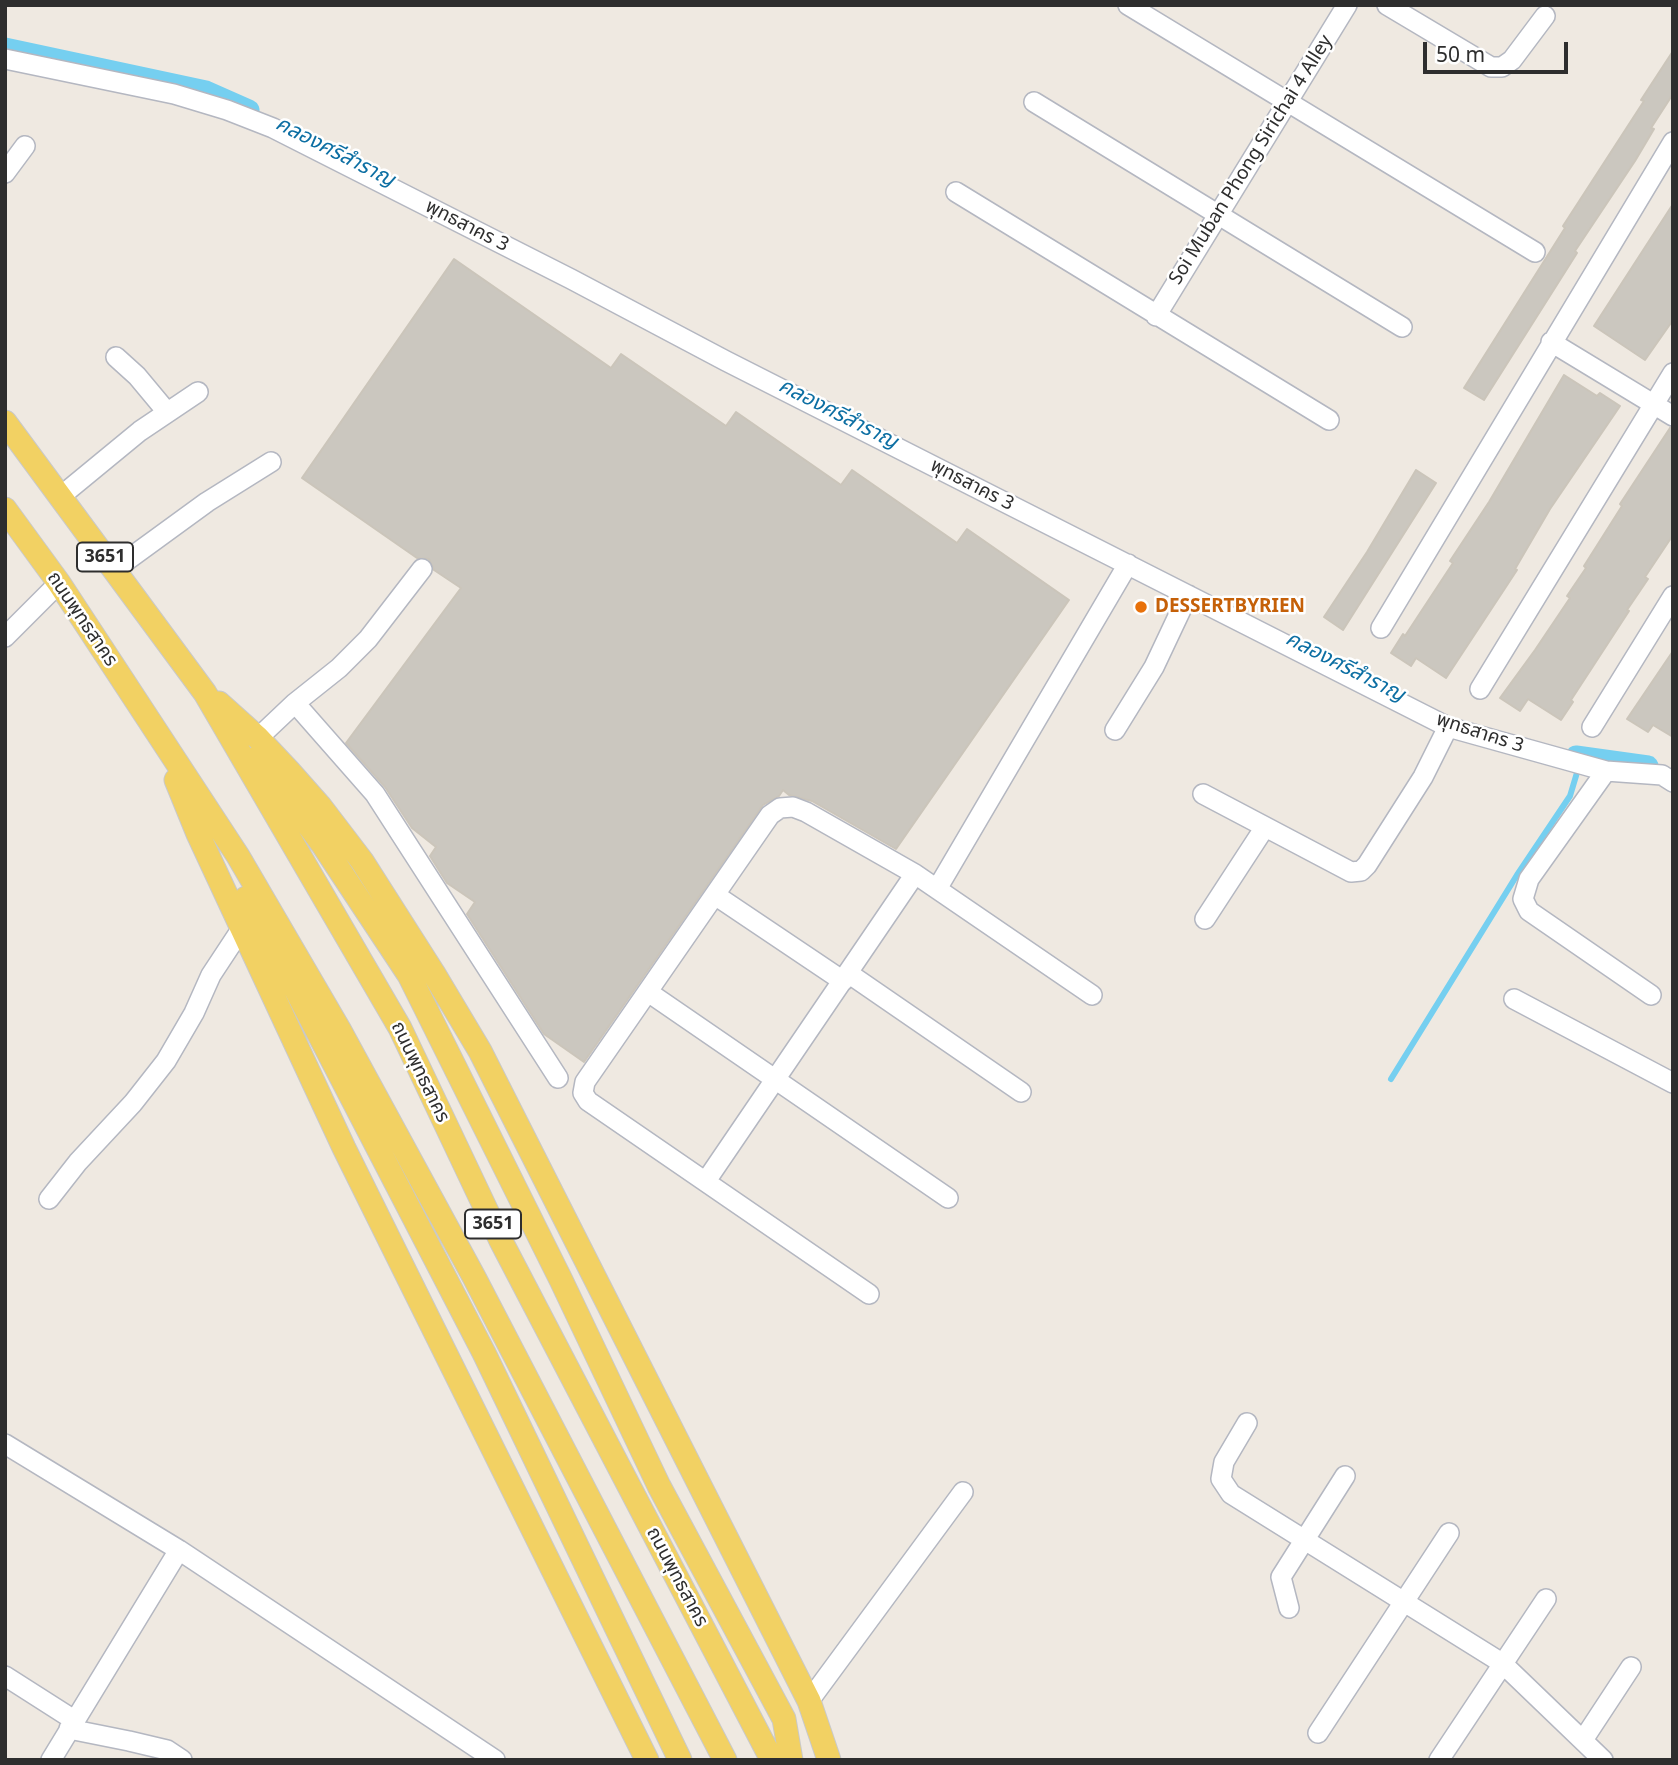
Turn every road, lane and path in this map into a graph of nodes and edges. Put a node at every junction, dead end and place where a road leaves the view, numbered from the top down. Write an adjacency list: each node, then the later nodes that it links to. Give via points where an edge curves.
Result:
1 (1128, 5): 7 (street)
2 (1347, 5): 7 (street, Soi Muban Phong Sirichai 4 Alley)
3 (1387, 5): 4 (street, via 1492,67 1512,60)
4 (1545, 16)
5 (5, 59): 28 (street, พุทธสาคร 3, via 174,94 273,128)
6 (1034, 102): 12 (street)
7 (1287, 103): 12 (street, Soi Muban Phong Sirichai 4 Alley); 13 (street)
8 (1673, 142): 16 (street)
9 (25, 146): 10 (street)
10 (5, 173)
11 (956, 192): 14 (street)
12 (1217, 216): 14 (street, Soi Muban Phong Sirichai 4 Alley); 15 (street)
13 (1535, 251)
14 (1156, 316): 23 (street)
15 (1402, 327)
16 (1551, 342): 20 (street); 34 (street)
17 (116, 357): 21 (street)
18 (1673, 373): 20 (street)
19 (198, 391): 21 (street)
20 (1653, 405): 22 (street); 36 (street)
21 (167, 412): 26 (street)
22 (1673, 416)
23 (1329, 420)
24 (5, 422): 26 (main road, ถนนพุทธสาคร / 3651)
25 (271, 461): 29 (street)
26 (61, 496): 29 (main road, ถนนพุทธสาคร / 3651)
27 (5, 509): 31 (main road, ถนนพุทธสาคร / 3651)
28 (1128, 564): 32 (street, พุทธสาคร 3); 49 (street)
29 (115, 569): 37 (main road, ถนนพุทธสาคร / 3651)
30 (422, 569): 38 (street, via 368,639)
31 (59, 583): 35 (street); 39 (main road, ถนนพุทธสาคร / 3651)
32 (1188, 595): 40 (street, พุทธสาคร 3); 42 (street, via 1154,667)
33 (1673, 596): 41 (street)
34 (1381, 628)
35 (5, 637)
36 (1480, 689)
37 (205, 693): 43 (main road); 89 (main road, ถนนพุทธสาคร / 3651, via 400,1028 501,1241); 90 (main road, via 294,804 409,975 659,1486 784,1719)
38 (295, 703): 43 (street); 58 (street, via 375,794)
39 (151, 722): 52 (main road); 87 (main road, via 484,1353); 88 (main road, ถนนพุทธสาคร / 3651, via 238,856 339,1029 481,1289)
40 (1448, 727): 44 (street, พุทธสาคร 3); 47 (street, via 1423,777 1360,870 1351,872)
41 (1592, 727)
42 (1115, 730)
43 (258, 738): 79 (main road, via 362,861 480,1051)
44 (1606, 771): 45 (street, พุทธสาคร 3, via 1662,775); 56 (street, via 1529,879 1523,899 1529,911)
45 (1673, 782)
46 (1203, 794): 47 (street)
47 (1265, 827): 51 (street)
48 (915, 874): 49 (street); 50 (street, via 806,812 780,808 770,815); 53 (street)
49 (937, 889): 55 (street)
50 (715, 895): 53 (street); 54 (street)
51 (1205, 919)
52 (242, 928): 64 (street, via 166,1060); 86 (main road, via 344,1149)
53 (845, 977): 59 (street); 61 (street)
54 (648, 992): 59 (street); 62 (street, via 585,1082 583,1093 588,1101)
55 (1092, 995)
56 (1651, 995)
57 (1514, 999): 60 (street)
58 (558, 1078)
59 (776, 1079): 62 (street); 63 (street)
60 (1673, 1083)
61 (1021, 1092)
62 (706, 1181): 65 (street)
63 (948, 1198)
64 (49, 1199)
65 (869, 1294)
66 (1247, 1423): 71 (street, via 1224,1462 1221,1479 1231,1494)
67 (5, 1444): 72 (street)
68 (1345, 1476): 71 (street)
69 (963, 1492): 79 (street)
70 (1450, 1533): 74 (street)
71 (1305, 1540): 74 (street); 75 (street, via 1280,1577)
72 (180, 1550): 80 (street); 85 (street)
73 (1546, 1599): 76 (street)
74 (1403, 1601): 76 (street); 81 (street)
75 (1289, 1608)
76 (1502, 1663): 82 (street); 92 (street)
77 (1631, 1667): 82 (street)
78 (5, 1676): 80 (street)
79 (809, 1701): 91 (main road)
80 (72, 1725): 83 (street); 84 (street, via 167,1751)
81 (1318, 1733)
82 (1583, 1740): 93 (street)
83 (51, 1760)
84 (182, 1760)
85 (495, 1760)
86 (647, 1760)
87 (680, 1760)
88 (725, 1760)
89 (772, 1760)
90 (792, 1760)
91 (829, 1760)
92 (1439, 1760)
93 (1603, 1760)

